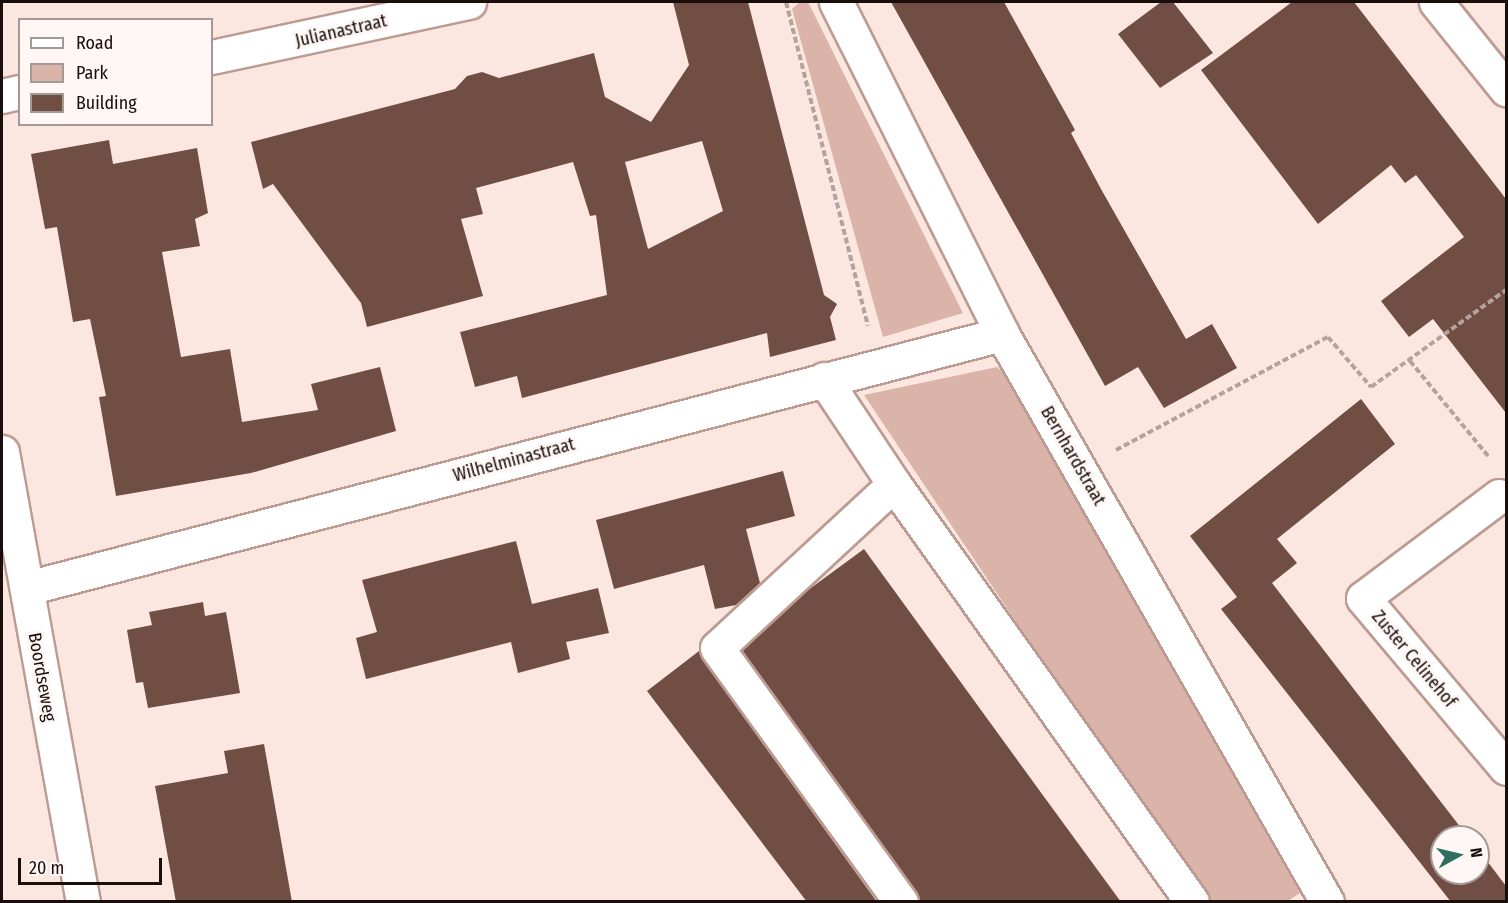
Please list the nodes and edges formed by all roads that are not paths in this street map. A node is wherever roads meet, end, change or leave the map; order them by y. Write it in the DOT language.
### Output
graph roads {
  1 [pos="469,2"];
  2 [pos="836,2"];
  3 [pos="1436,2"];
  4 [pos="213,57"];
  5 [pos="1506,89"];
  6 [pos="18,92"];
  7 [pos="2,96"];
  8 [pos="1002,334"];
  9 [pos="824,379"];
  10 [pos="2,452"];
  11 [pos="894,484"];
  12 [pos="1499,496"];
  13 [pos="6,508"];
  14 [pos="27,588"];
  15 [pos="1506,768"];
  16 [pos="83,902"];
  17 [pos="901,902"];
  18 [pos="1192,902"];
  19 [pos="1327,902"];
  1 -- 4 [label="street, Julianastraat"];
  2 -- 8 [label="street, Bernhardstraat"];
  3 -- 5 [label="street"];
  6 -- 7 [label="street"];
  8 -- 9 [label="street, Wilhelminastraat"];
  8 -- 19 [label="street, Bernhardstraat"];
  9 -- 11 [label="street"];
  9 -- 14 [label="street, Wilhelminastraat"];
  10 -- 13 [label="street, Boordseweg"];
  11 -- 17 [label="street"];
  11 -- 18 [label="street"];
  12 -- 15 [label="street, Zuster Celinehof"];
  13 -- 14 [label="street, Boordseweg"];
  14 -- 16 [label="street, Boordseweg"];
}
